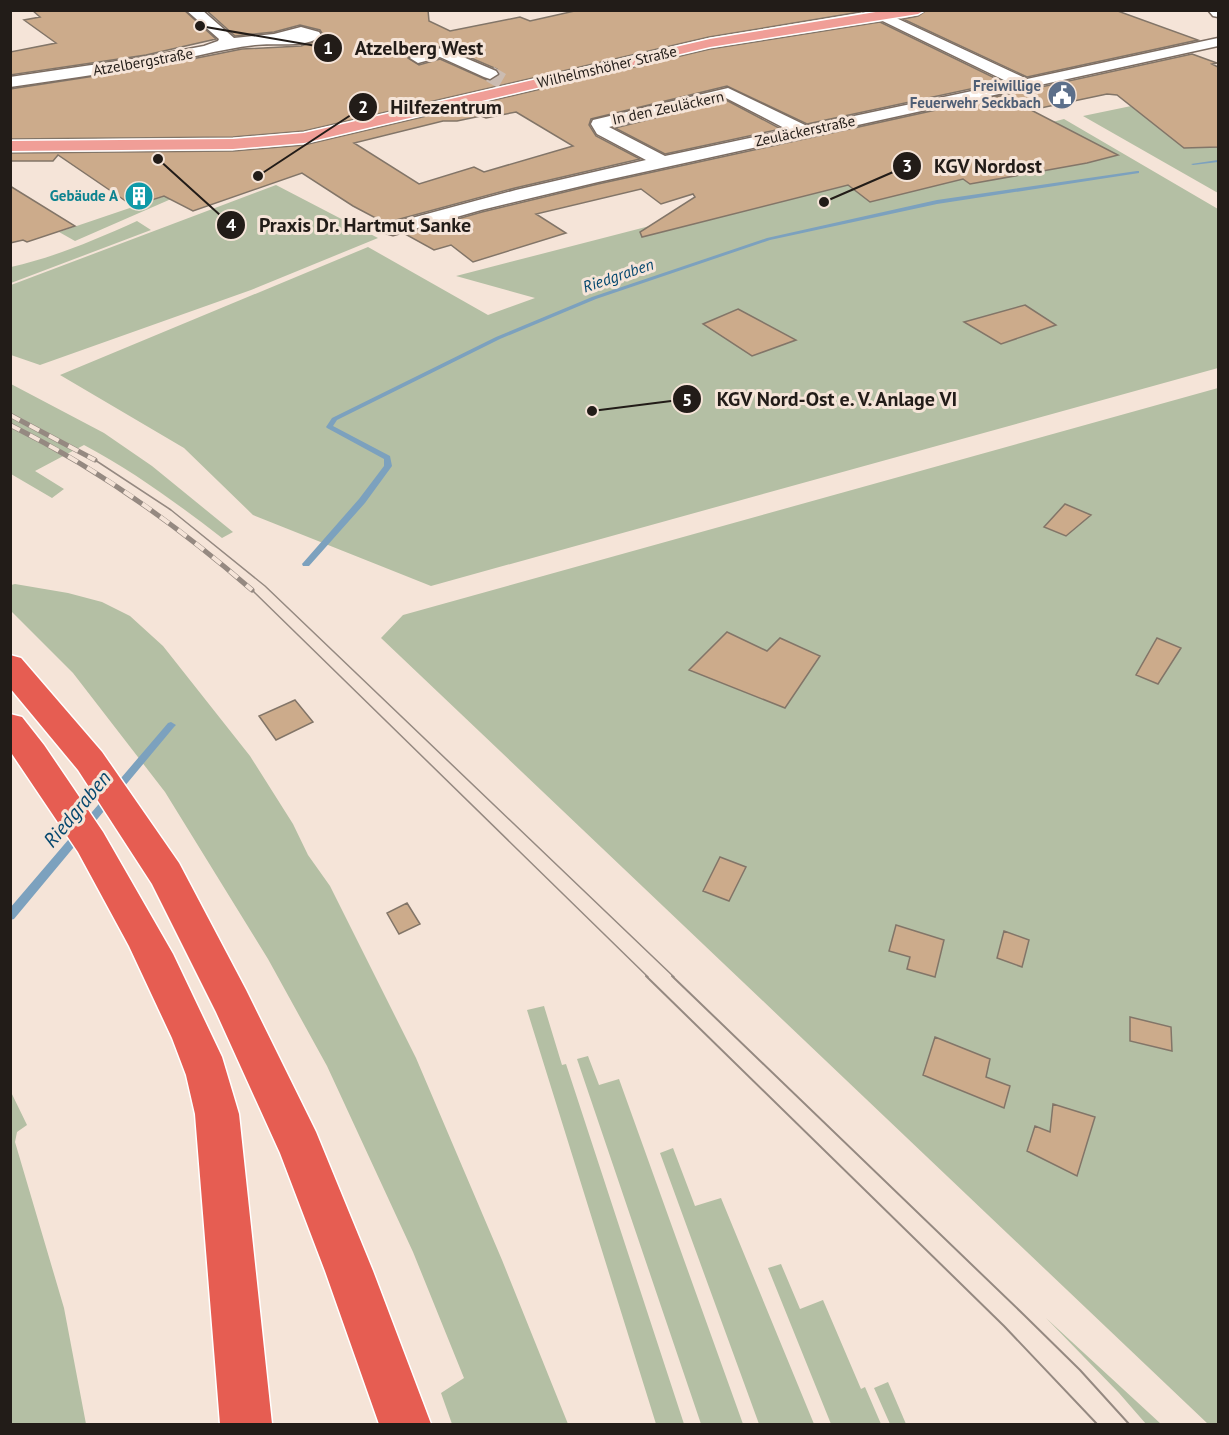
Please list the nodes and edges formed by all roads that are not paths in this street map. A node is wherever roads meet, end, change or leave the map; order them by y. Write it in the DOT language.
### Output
graph roads {
  1 [pos="193,10"];
  2 [pos="918,10"];
  3 [pos="1215,10"];
  4 [pos="872,13"];
  5 [pos="1218,13"];
  6 [pos="308,28"];
  7 [pos="1218,42"];
  8 [pos="224,44"];
  9 [pos="418,58"];
  10 [pos="503,81"];
  11 [pos="10,82"];
  12 [pos="1027,85"];
  13 [pos="804,131"];
  14 [pos="10,146"];
  15 [pos="663,162"];
  16 [pos="393,229"];
  17 [pos="10,666"];
  18 [pos="10,726"];
  19 [pos="246,1425"];
  20 [pos="405,1425"];
  1 -- 8 [label="street"];
  2 -- 4 [label="main road, Wilhelmshöher Straße"];
  3 -- 5 [label="street"];
  4 -- 10 [label="main road, Wilhelmshöher Straße"];
  4 -- 12 [label="street"];
  6 -- 8 [label="street, Atzelbergstraße"];
  7 -- 12 [label="street, Zeuläckerstraße"];
  8 -- 11 [label="street, Atzelbergstraße"];
  9 -- 10 [label="street"];
  10 -- 14 [label="main road, Wilhelmshöher Straße"];
  12 -- 13 [label="street, Zeuläckerstraße"];
  13 -- 15 [label="street, Zeuläckerstraße"];
  13 -- 15 [label="street, In den Zeuläckern"];
  15 -- 16 [label="street, Zeuläckerstraße"];
  17 -- 20 [label="highway"];
  18 -- 19 [label="highway"];
}
